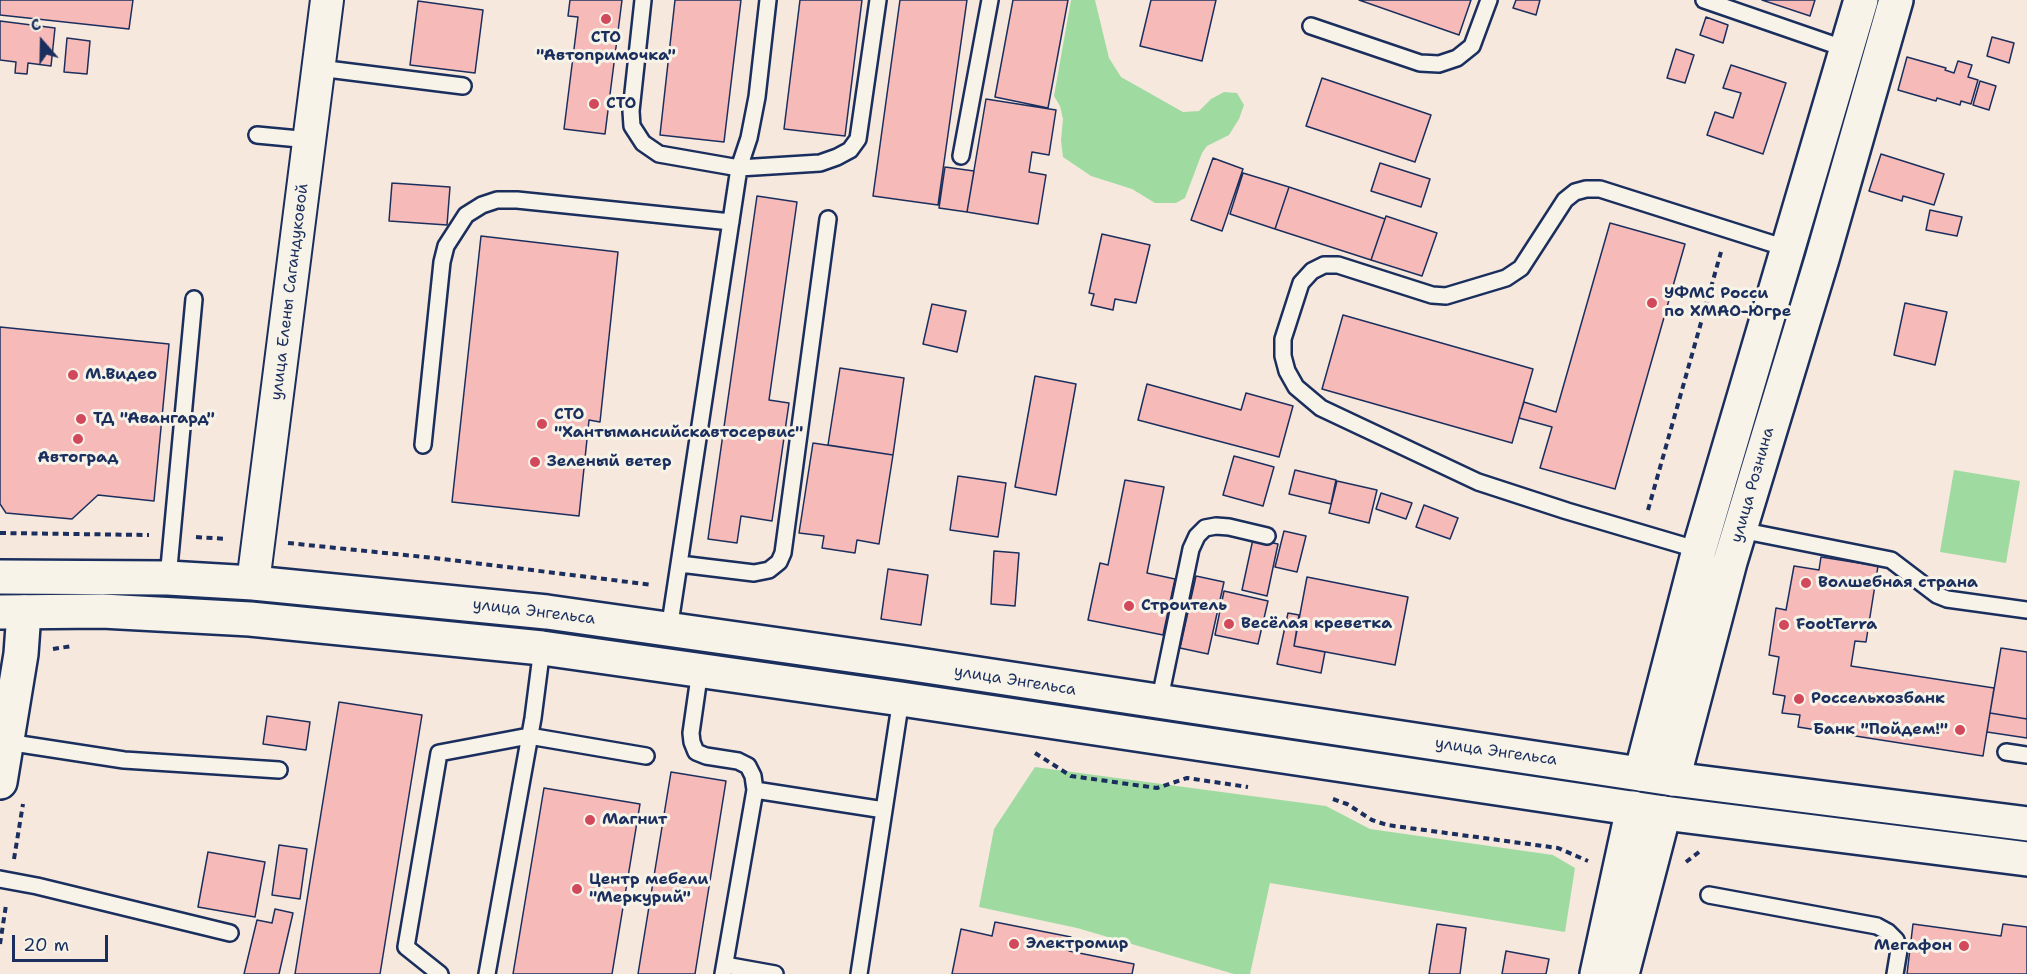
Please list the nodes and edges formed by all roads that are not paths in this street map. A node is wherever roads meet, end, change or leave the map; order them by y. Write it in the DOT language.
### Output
graph roads {
  1 [pos="327,0"];
  2 [pos="643,0"];
  3 [pos="768,0"];
  4 [pos="878,0"];
  5 [pos="990,0"];
  6 [pos="1489,0"];
  7 [pos="1704,0"];
  8 [pos="1861,0"];
  9 [pos="1896,0"];
  10 [pos="1311,26"];
  11 [pos="1846,50"];
  12 [pos="319,68"];
  13 [pos="463,86"];
  14 [pos="257,135"];
  15 [pos="310,140"];
  16 [pos="962,156"];
  17 [pos="739,168"];
  18 [pos="828,219"];
  19 [pos="731,222"];
  20 [pos="1789,249"];
  21 [pos="1822,259"];
  22 [pos="194,299"];
  23 [pos="423,445"];
  24 [pos="1740,530"];
  25 [pos="1267,536"];
  26 [pos="1699,550"];
  27 [pos="680,564"];
  28 [pos="12,577"];
  29 [pos="168,578"];
  30 [pos="253,584"];
  31 [pos="2027,610"];
  32 [pos="12,612"];
  33 [pos="547,612"];
  34 [pos="165,613"];
  35 [pos="250,619"];
  36 [pos="669,630"];
  37 [pos="542,648"];
  38 [pos="700,670"];
  39 [pos="901,699"];
  40 [pos="1159,703"];
  41 [pos="529,736"];
  42 [pos="7,742"];
  43 [pos="2006,752"];
  44 [pos="2027,755"];
  45 [pos="646,756"];
  46 [pos="279,770"];
  47 [pos="1641,774"];
  48 [pos="1673,779"];
  49 [pos="0,782"];
  50 [pos="755,790"];
  51 [pos="884,810"];
  52 [pos="1648,810"];
  53 [pos="2027,824"];
  54 [pos="2027,859"];
  55 [pos="0,879"];
  56 [pos="1709,895"];
  57 [pos="230,933"];
  58 [pos="724,970"];
  59 [pos="440,974"];
  60 [pos="487,974"];
  61 [pos="775,974"];
  62 [pos="860,974"];
  63 [pos="1597,974"];
  64 [pos="1622,974"];
  65 [pos="1895,974"];
  1 -- 12 [label="street, улица Елены Сагандуковой"];
  2 -- 17 [label="lane"];
  3 -- 17 [label="lane"];
  4 -- 17 [label="lane"];
  5 -- 16 [label="lane"];
  6 -- 10 [label="lane"];
  7 -- 11 [label="lane"];
  8 -- 11 [label="main road, улица Рознина"];
  9 -- 21 [label="main road, улица Рознина"];
  11 -- 20 [label="main road, улица Рознина"];
  12 -- 13 [label="lane"];
  12 -- 15 [label="street, улица Елены Сагандуковой"];
  14 -- 15 [label="lane"];
  15 -- 30 [label="street, улица Елены Сагандуковой"];
  17 -- 19 [label="lane"];
  18 -- 27 [label="lane"];
  19 -- 23 [label="lane"];
  19 -- 27 [label="lane"];
  20 -- 21 [label="main road"];
  20 -- 26 [label="main road, улица Рознина"];
  20 -- 26 [label="lane"];
  21 -- 24 [label="main road, улица Рознина"];
  22 -- 29 [label="lane"];
  24 -- 31 [label="lane"];
  24 -- 48 [label="main road, улица Рознина"];
  25 -- 40 [label="lane"];
  26 -- 47 [label="main road, улица Рознина"];
  27 -- 36 [label="lane"];
  28 -- 29 [label="main road, улица Энгельса"];
  28 -- 32 [label="main road"];
  29 -- 30 [label="main road, улица Энгельса"];
  29 -- 34 [label="main road"];
  30 -- 33 [label="main road, улица Энгельса"];
  30 -- 35 [label="main road"];
  32 -- 34 [label="main road"];
  32 -- 42 [label="main road"];
  33 -- 36 [label="main road, улица Энгельса"];
  33 -- 37 [label="main road"];
  34 -- 35 [label="main road"];
  35 -- 37 [label="main road"];
  36 -- 40 [label="main road, улица Энгельса"];
  37 -- 38 [label="main road"];
  37 -- 41 [label="lane"];
  38 -- 39 [label="main road"];
  38 -- 50 [label="lane"];
  39 -- 51 [label="lane"];
  39 -- 52 [label="main road"];
  40 -- 47 [label="main road, улица Энгельса"];
  41 -- 45 [label="lane"];
  41 -- 59 [label="lane"];
  41 -- 60 [label="lane"];
  42 -- 46 [label="lane"];
  42 -- 49 [label="main road"];
  43 -- 44 [label="lane"];
  47 -- 48 [label="main road, улица Энгельса"];
  47 -- 52 [label="main road, улица Рознина"];
  48 -- 52 [label="main road, улица Рознина"];
  48 -- 53 [label="main road, улица Энгельса"];
  50 -- 51 [label="lane"];
  50 -- 58 [label="lane"];
  51 -- 62 [label="lane"];
  52 -- 54 [label="main road"];
  52 -- 63 [label="main road, улица Рознина"];
  52 -- 64 [label="main road, улица Рознина"];
  55 -- 57 [label="lane"];
  56 -- 65 [label="lane"];
  58 -- 61 [label="lane"];
}
